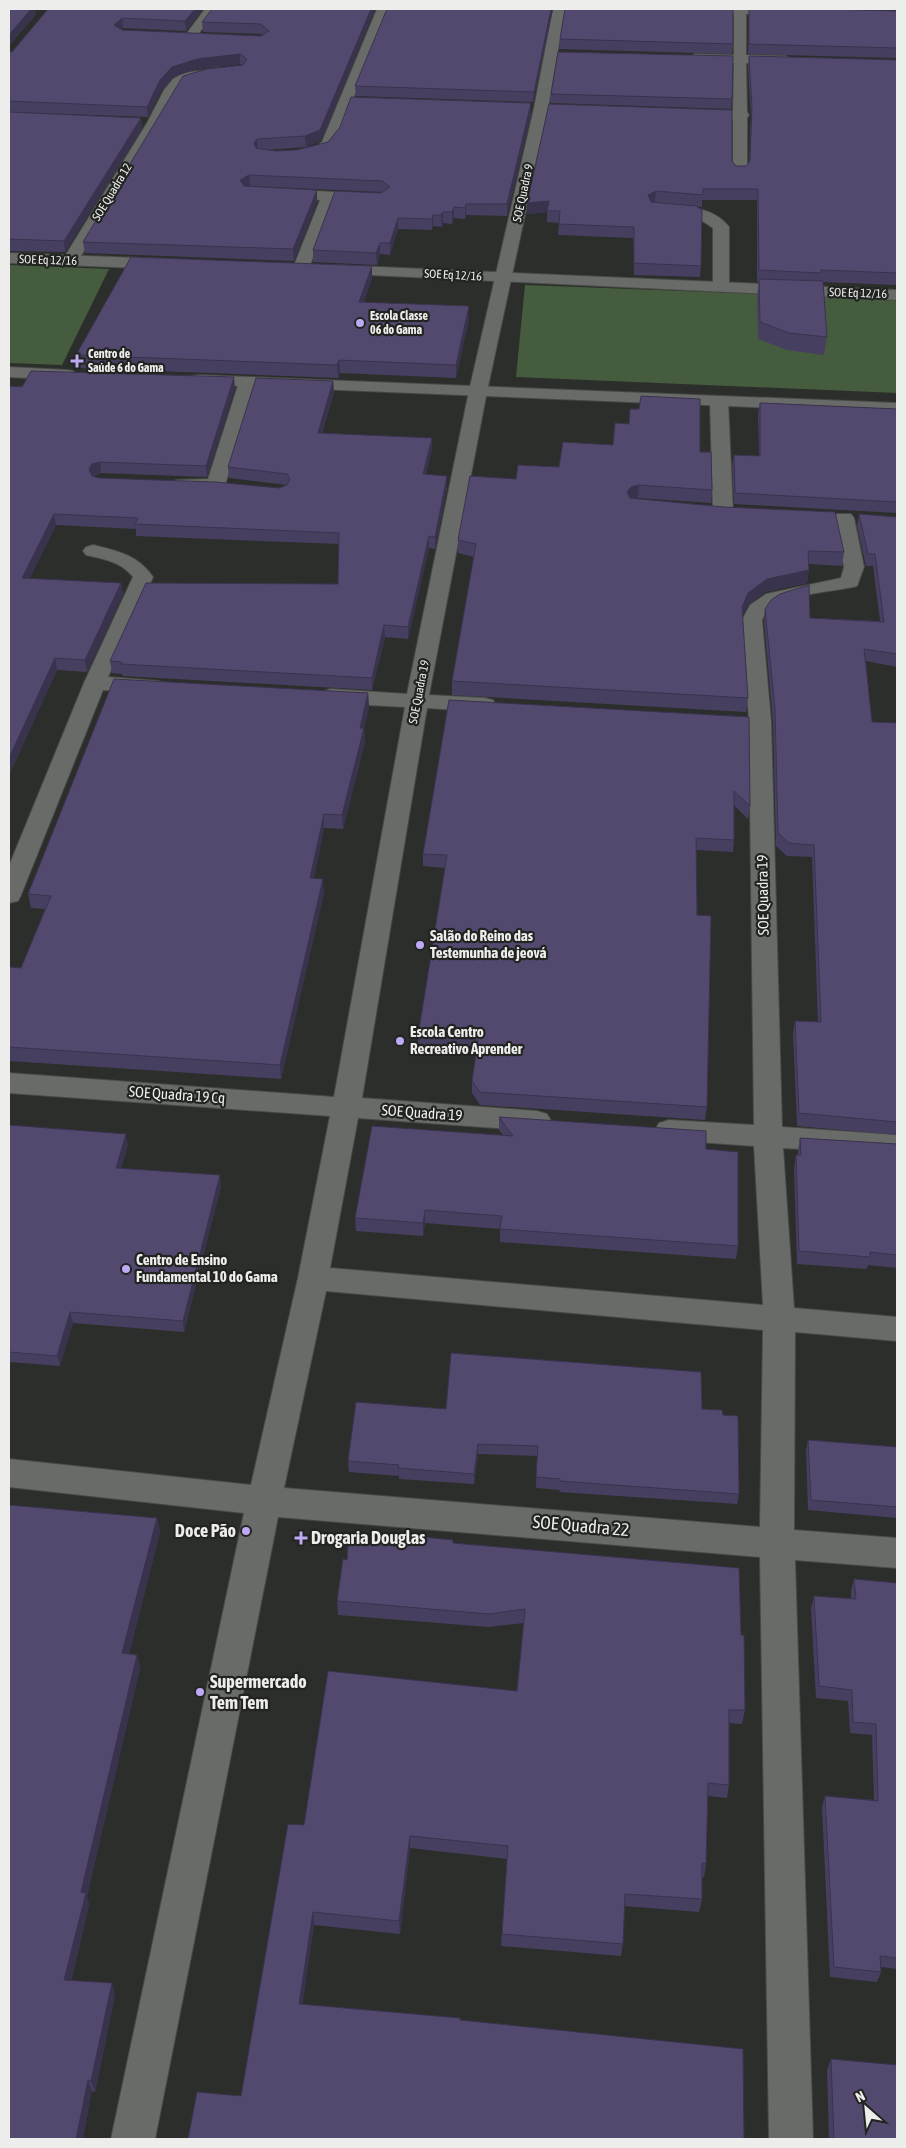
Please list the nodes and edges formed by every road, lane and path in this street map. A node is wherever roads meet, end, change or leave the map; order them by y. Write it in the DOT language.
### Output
graph roads {
  1 [pos="210,9"];
  2 [pos="383,9"];
  3 [pos="560,9"];
  4 [pos="678,9"];
  5 [pos="782,10"];
  6 [pos="740,11"];
  7 [pos="802,13"];
  8 [pos="208,38"];
  9 [pos="684,58"];
  10 [pos="741,59"];
  11 [pos="800,61"];
  12 [pos="232,70"];
  13 [pos="684,113"];
  14 [pos="742,115"];
  15 [pos="134,122"];
  16 [pos="154,123"];
  17 [pos="288,154"];
  18 [pos="740,172"];
  19 [pos="270,193"];
  20 [pos="329,195"];
  21 [pos="381,198"];
  22 [pos="654,208"];
  23 [pos="9,258"];
  24 [pos="70,261"];
  25 [pos="185,264"];
  26 [pos="282,267"];
  27 [pos="301,268"];
  28 [pos="504,278"];
  29 [pos="721,288"];
  30 [pos="897,295"];
  31 [pos="9,372"];
  32 [pos="88,376"];
  33 [pos="178,380"];
  34 [pos="248,382"];
  35 [pos="478,391"];
  36 [pos="719,400"];
  37 [pos="897,408"];
  38 [pos="168,483"];
  39 [pos="723,512"];
  40 [pos="843,518"];
  41 [pos="93,551"];
  42 [pos="95,683"];
  43 [pos="173,687"];
  44 [pos="309,695"];
  45 [pos="417,701"];
  46 [pos="505,706"];
  47 [pos="9,895"];
  48 [pos="9,1083"];
  49 [pos="346,1108"];
  50 [pos="562,1123"];
  51 [pos="640,1128"];
  52 [pos="768,1137"];
  53 [pos="897,1145"];
  54 [pos="313,1278"];
  55 [pos="779,1318"];
  56 [pos="897,1330"];
  57 [pos="9,1473"];
  58 [pos="264,1501"];
  59 [pos="777,1542"];
  60 [pos="897,1553"];
  61 [pos="133,2139"];
  62 [pos="791,2139"];
  1 -- 8 [label="street"];
  2 -- 17 [label="street"];
  3 -- 28 [label="street, SOE Quadra 9"];
  4 -- 6 [label="street"];
  5 -- 6 [label="street"];
  5 -- 7 [label="street"];
  6 -- 10 [label="street"];
  9 -- 10 [label="street"];
  10 -- 11 [label="street"];
  10 -- 14 [label="street"];
  12 -- 16 [label="street, SOE Quadra 12"];
  13 -- 14 [label="street"];
  14 -- 18 [label="street"];
  15 -- 16 [label="street"];
  16 -- 24 [label="street, SOE Quadra 12"];
  19 -- 20 [label="street"];
  20 -- 21 [label="street"];
  20 -- 27 [label="street"];
  22 -- 29 [label="street"];
  23 -- 24 [label="street, SOE Eq 12/16"];
  24 -- 25 [label="street, SOE Eq 12/16"];
  26 -- 27 [label="street, SOE Eq 12/16"];
  27 -- 28 [label="street, SOE Eq 12/16"];
  28 -- 29 [label="street, SOE Eq 12/16"];
  28 -- 35 [label="street, SOE Quadra 19"];
  29 -- 30 [label="street, SOE Eq 12/16"];
  31 -- 32 [label="street"];
  33 -- 34 [label="street"];
  34 -- 35 [label="street"];
  34 -- 38 [label="street"];
  35 -- 36 [label="street"];
  35 -- 45 [label="street, SOE Quadra 19"];
  36 -- 37 [label="street"];
  36 -- 39 [label="street"];
  40 -- 52 [label="street, SOE Quadra 19"];
  41 -- 42 [label="street"];
  42 -- 43 [label="street"];
  42 -- 47 [label="street"];
  44 -- 45 [label="street"];
  45 -- 46 [label="street"];
  45 -- 49 [label="street, SOE Quadra 19"];
  48 -- 49 [label="street, SOE Quadra 19 Cq"];
  49 -- 50 [label="street, SOE Quadra 19"];
  49 -- 54 [label="street, SOE Quadra 19"];
  51 -- 52 [label="street"];
  52 -- 53 [label="street"];
  52 -- 55 [label="street, SOE Quadra 19"];
  54 -- 55 [label="street"];
  54 -- 58 [label="street, SOE Quadra 19"];
  55 -- 56 [label="street"];
  55 -- 59 [label="street, SOE Quadra 19"];
  57 -- 58 [label="street, SOE Quadra 22"];
  58 -- 59 [label="street, SOE Quadra 22"];
  58 -- 61 [label="street, SOE Quadra 19"];
  59 -- 60 [label="street, SOE Quadra 22"];
  59 -- 62 [label="street, SOE Quadra 19"];
}
